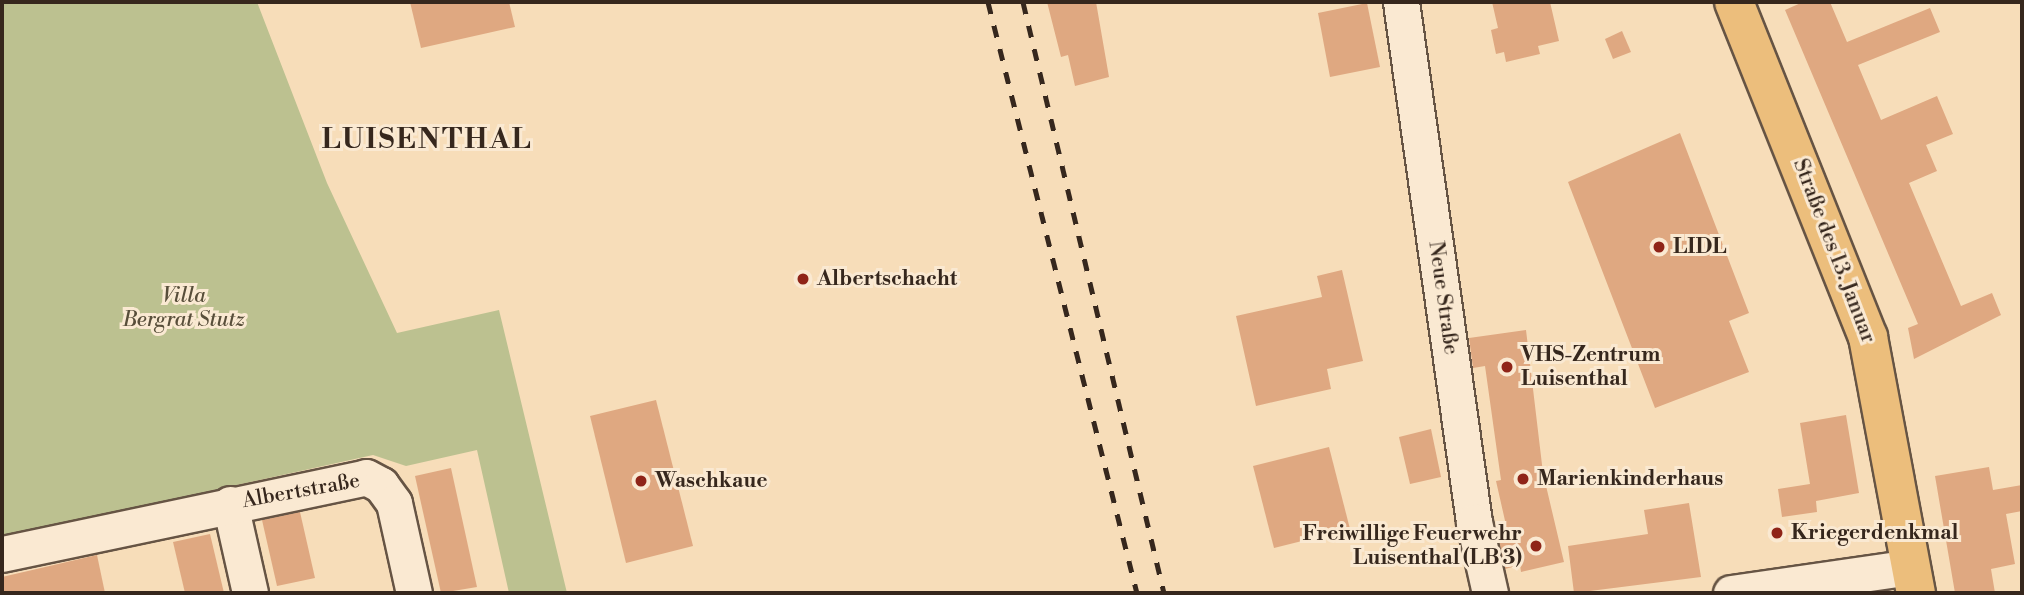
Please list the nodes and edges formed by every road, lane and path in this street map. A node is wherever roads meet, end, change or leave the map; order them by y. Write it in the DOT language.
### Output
graph roads {
  1 [pos="1401,2"];
  2 [pos="1734,2"];
  3 [pos="230,504"];
  4 [pos="2,554"];
  5 [pos="1913,580"];
  6 [pos="250,593"];
  7 [pos="414,593"];
  8 [pos="1490,593"];
  9 [pos="1731,593"];
  1 -- 8 [label="street, Neue Straße"];
  2 -- 5 [label="main road, Straße des 13. Januar"];
  3 -- 4 [label="street, Albertstraße"];
  3 -- 6 [label="street, Albertstraße"];
  3 -- 7 [label="street, Albertstraße"];
  5 -- 9 [label="street"];
}
